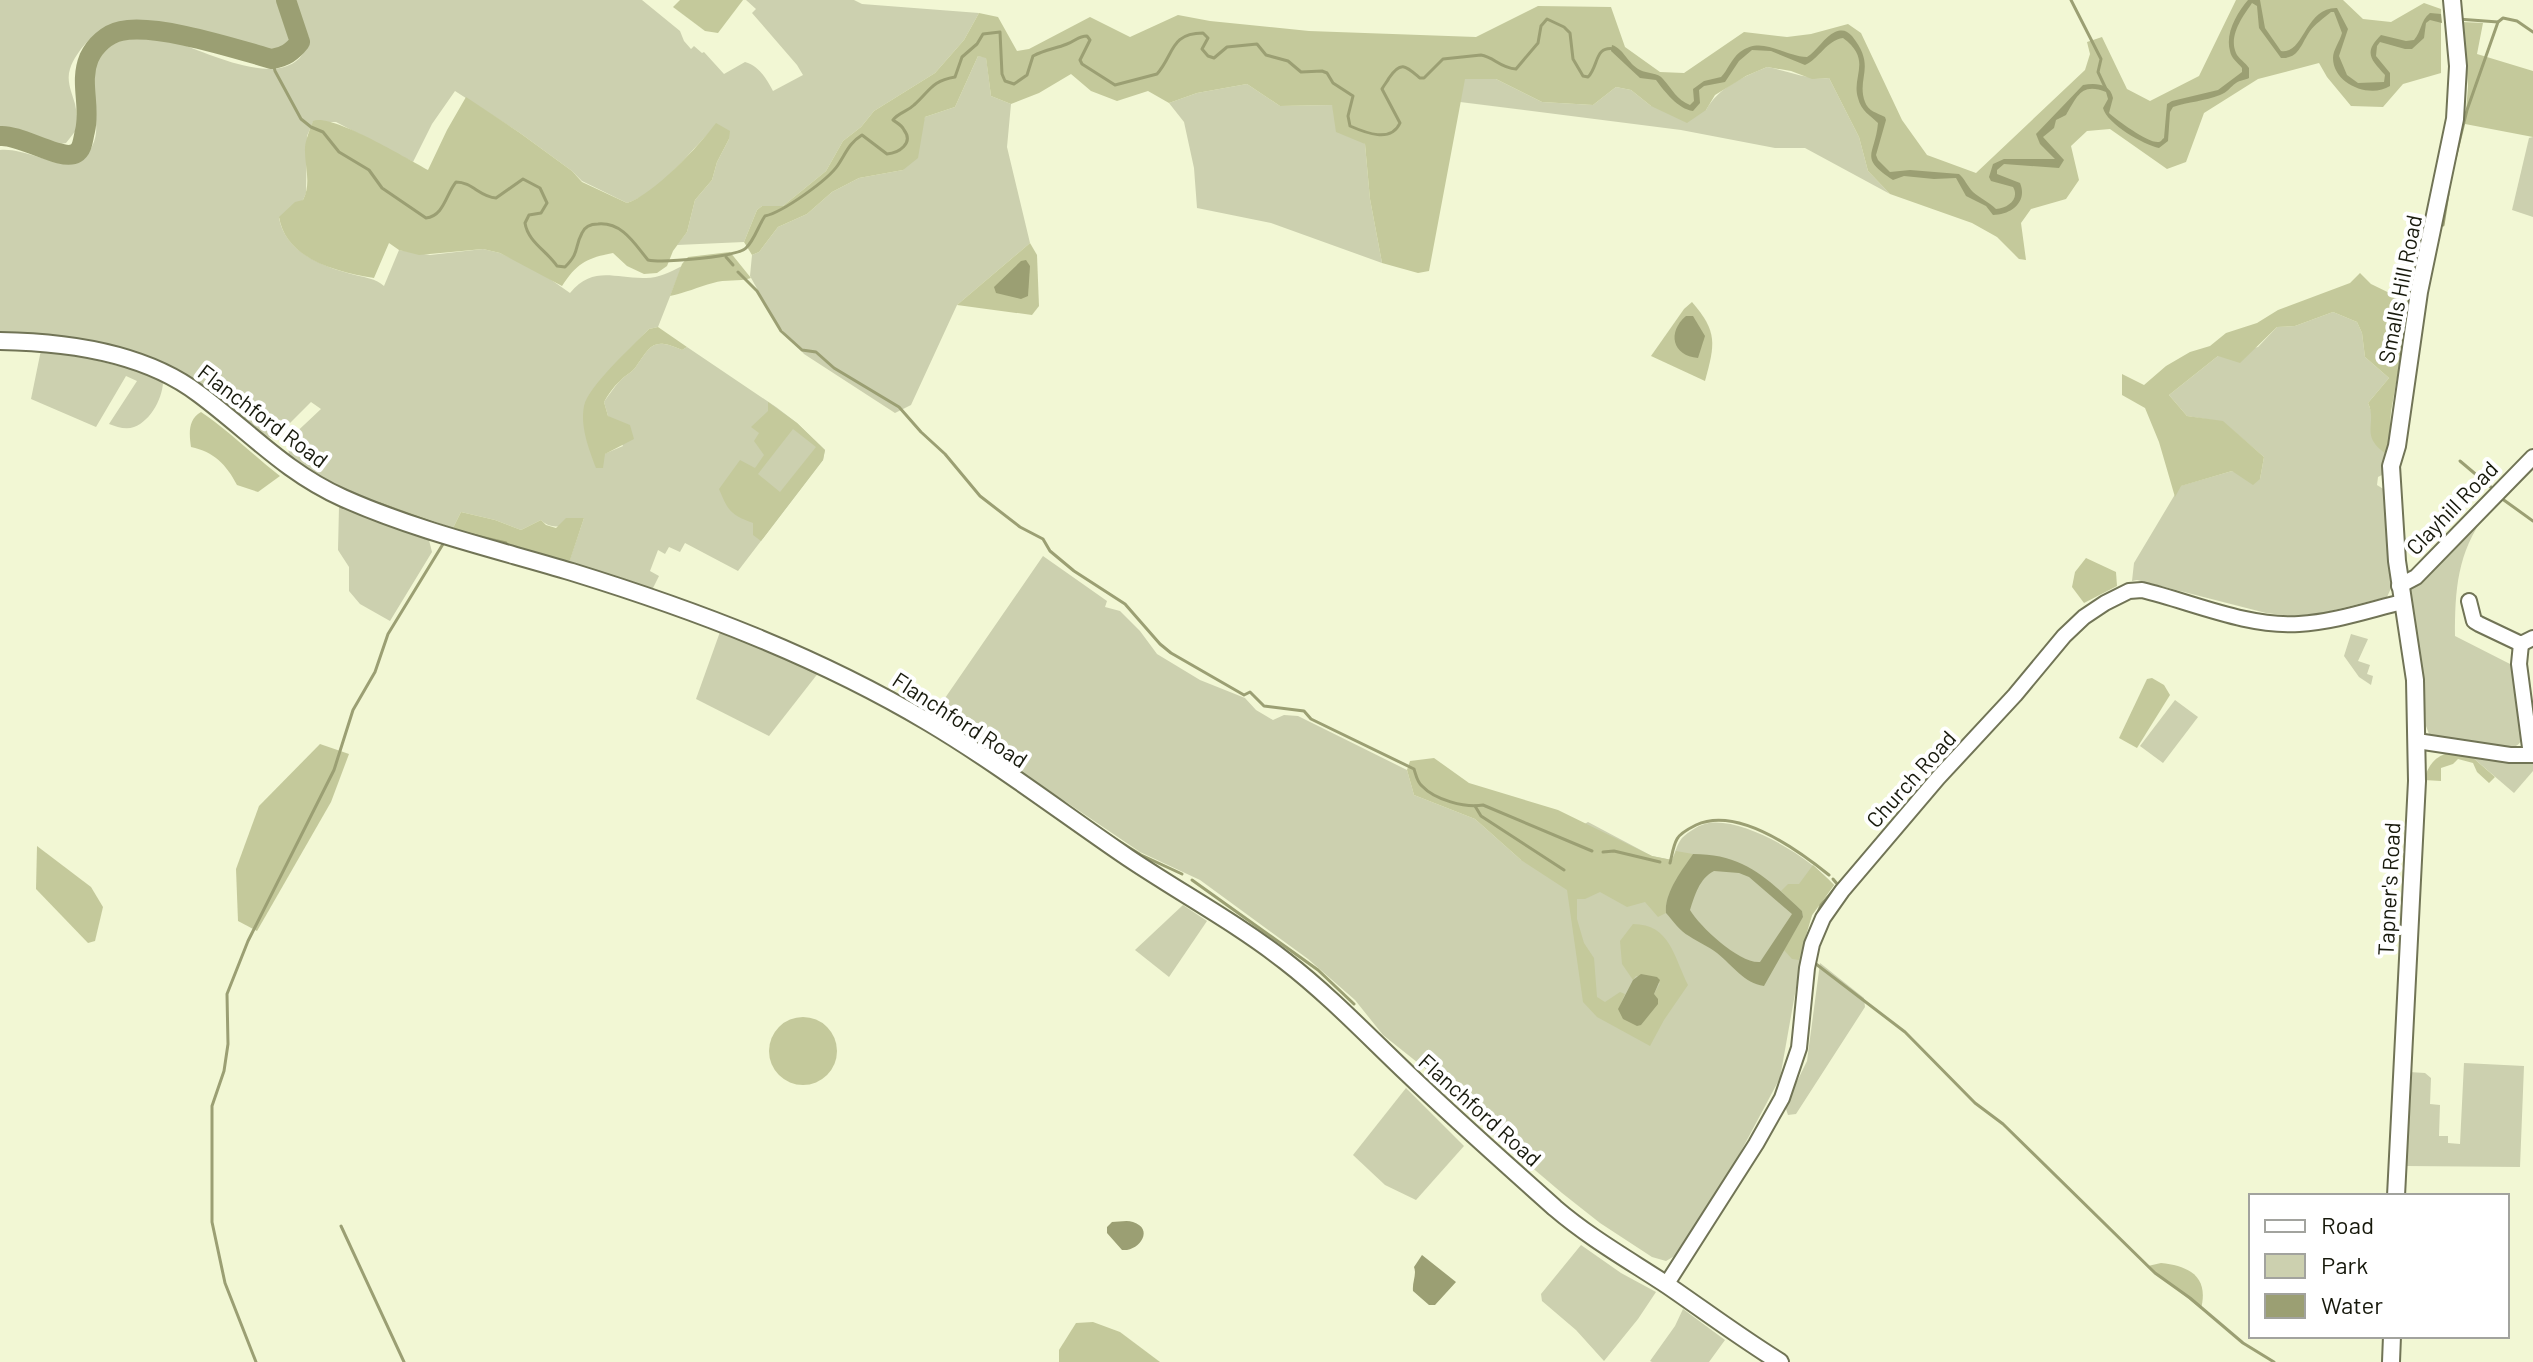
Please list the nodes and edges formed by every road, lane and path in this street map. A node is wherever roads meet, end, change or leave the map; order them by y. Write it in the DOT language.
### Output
graph roads {
  1 [pos="2453,6"];
  2 [pos="0,341"];
  3 [pos="2533,457"];
  4 [pos="2401,594"];
  5 [pos="2469,601"];
  6 [pos="2527,641"];
  7 [pos="2417,741"];
  8 [pos="2532,755"];
  9 [pos="2396,1194"];
  10 [pos="1666,1285"];
  11 [pos="2392,1338"];
  12 [pos="1780,1362"];
  13 [pos="2391,1362"];
  1 -- 4 [label="street, Smalls Hill Road"];
  2 -- 10 [label="street, Flanchford Road"];
  3 -- 4 [label="street, Clayhill Road"];
  4 -- 7 [label="street, Tapner's Road"];
  4 -- 10 [label="street, Church Road"];
  5 -- 6 [label="street"];
  6 -- 8 [label="street"];
  7 -- 8 [label="street"];
  7 -- 9 [label="street, Tapner's Road"];
  10 -- 12 [label="street, Flanchford Road"];
  11 -- 13 [label="street"];
}
